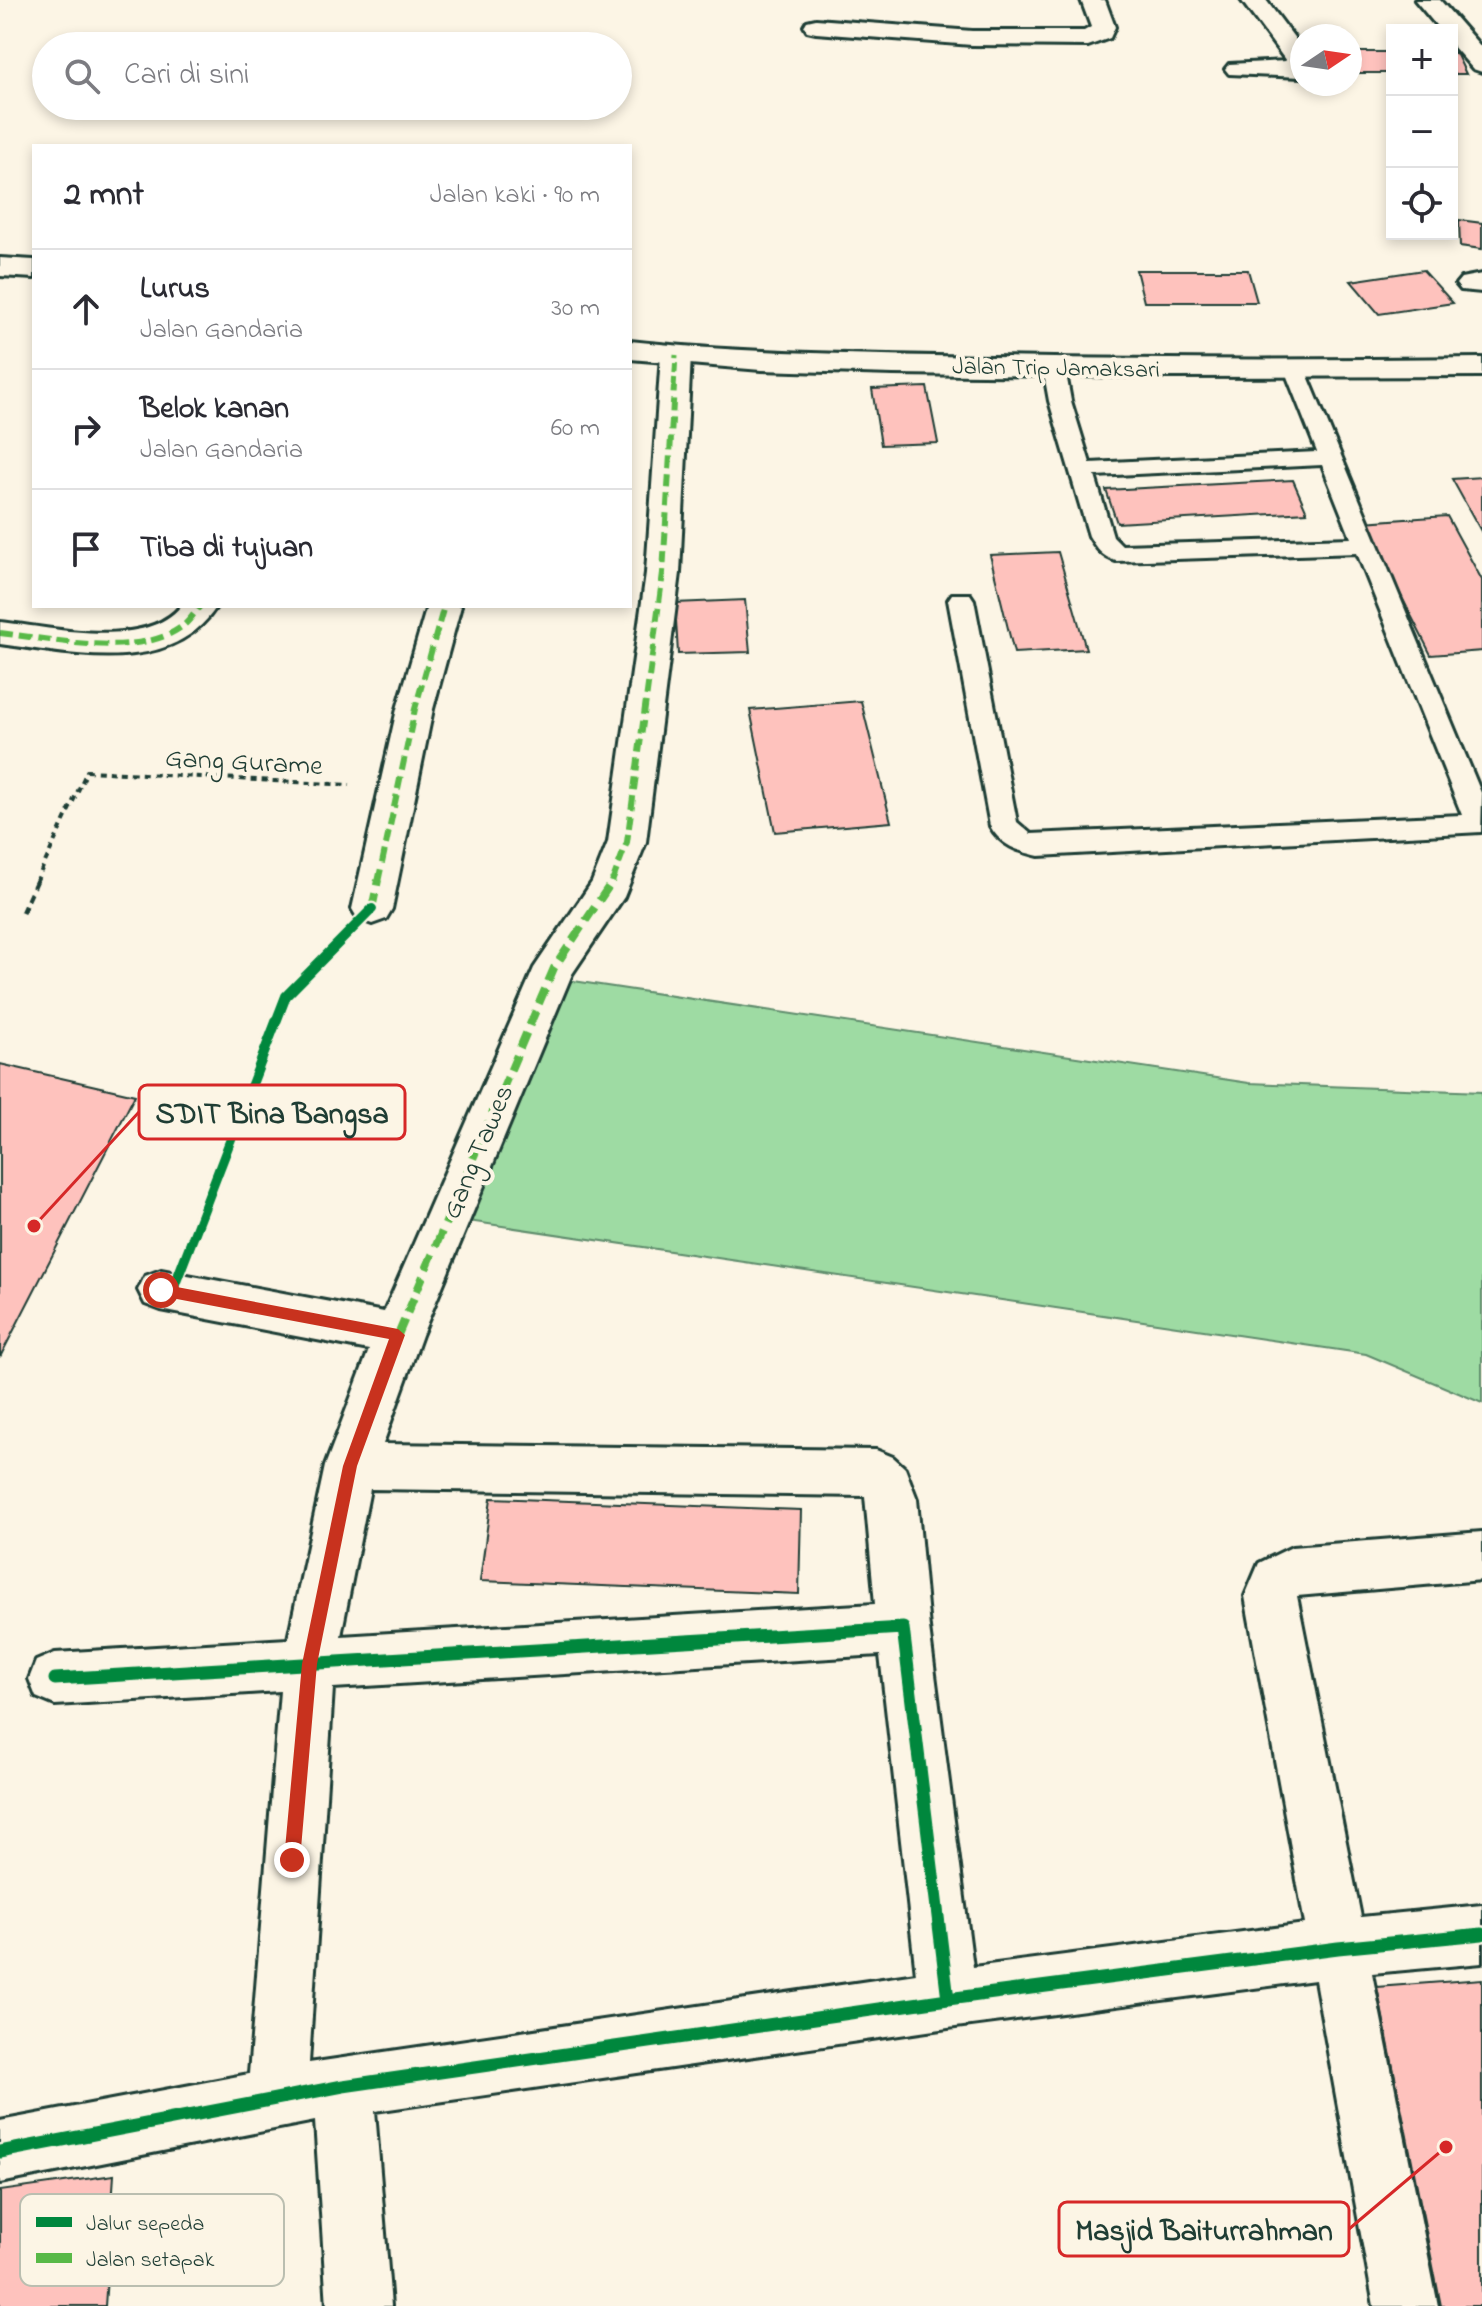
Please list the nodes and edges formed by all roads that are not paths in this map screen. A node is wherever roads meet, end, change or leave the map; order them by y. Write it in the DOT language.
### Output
graph roads {
  1 [pos="1093,0"];
  2 [pos="1253,0"];
  3 [pos="1427,0"];
  4 [pos="816,26"];
  5 [pos="1290,51"];
  6 [pos="1479,56"];
  7 [pos="1290,67"];
  8 [pos="1238,69"];
  9 [pos="0,267"];
  10 [pos="32,269"];
  11 [pos="632,350"];
  12 [pos="676,355"];
  13 [pos="1482,367"];
  14 [pos="1054,368"];
  15 [pos="1295,369"];
  16 [pos="1331,458"];
  17 [pos="1082,470"];
  18 [pos="1366,545"];
  19 [pos="961,600"];
  20 [pos="199,608"];
  21 [pos="443,608"];
  22 [pos="0,633"];
  23 [pos="372,909"];
  24 [pos="161,1290"];
  25 [pos="398,1335"];
  26 [pos="350,1466"];
  27 [pos="1482,1556"];
  28 [pos="903,1628"];
  29 [pos="309,1664"];
  30 [pos="55,1679"];
  31 [pos="1482,1934"];
  32 [pos="1338,1948"];
  33 [pos="948,1999"];
  34 [pos="343,2086"];
  35 [pos="277,2098"];
  36 [pos="0,2152"];
  37 [pos="359,2306"];
  38 [pos="1406,2306"];
  1 -- 4 [label="street"];
  2 -- 5 [label="street"];
  3 -- 6 [label="street"];
  7 -- 8 [label="street"];
  9 -- 10 [label="street"];
  11 -- 12 [label="street, Jalan Trip Jamaksari"];
  12 -- 14 [label="street, Jalan Trip Jamaksari"];
  12 -- 25 [label="street, Gang Tawes"];
  13 -- 15 [label="street, Jalan Trip Jamaksari"];
  14 -- 15 [label="street, Jalan Trip Jamaksari"];
  14 -- 17 [label="lane"];
  15 -- 16 [label="lane"];
  16 -- 17 [label="lane"];
  16 -- 18 [label="lane"];
  17 -- 18 [label="lane"];
  18 -- 19 [label="lane"];
  20 -- 22 [label="street"];
  21 -- 23 [label="street"];
  24 -- 25 [label="street"];
  25 -- 26 [label="street, Gang Tawes"];
  26 -- 28 [label="street"];
  26 -- 29 [label="street, Gang Tawes"];
  27 -- 32 [label="street"];
  28 -- 29 [label="street"];
  28 -- 33 [label="street"];
  29 -- 30 [label="street"];
  29 -- 35 [label="street, Gang Tawes"];
  31 -- 32 [label="street"];
  32 -- 33 [label="street"];
  32 -- 38 [label="street"];
  33 -- 34 [label="street"];
  34 -- 35 [label="street"];
  34 -- 37 [label="street"];
  35 -- 36 [label="street"];
}
